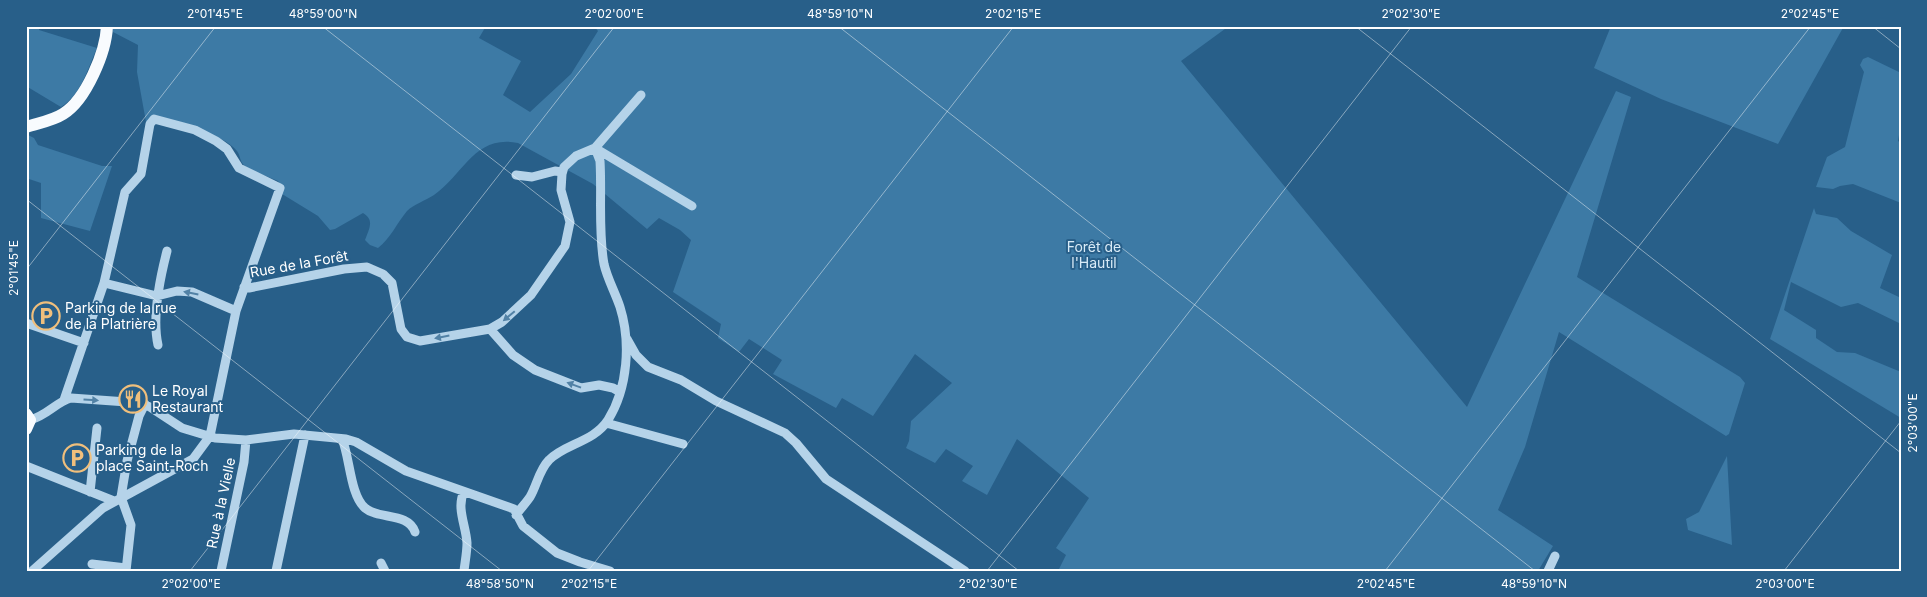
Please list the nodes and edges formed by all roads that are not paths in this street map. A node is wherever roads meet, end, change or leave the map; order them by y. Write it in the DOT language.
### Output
graph roads {
  1 [pos="107,26"];
  2 [pos="640,95"];
  3 [pos="26,127"];
  4 [pos="595,148"];
  5 [pos="562,172"];
  6 [pos="516,175"];
  7 [pos="692,206"];
  8 [pos="167,251"];
  9 [pos="104,283"];
  10 [pos="244,287"];
  11 [pos="159,296"];
  12 [pos="236,311"];
  13 [pos="26,323"];
  14 [pos="490,329"];
  15 [pos="627,339"];
  16 [pos="84,343"];
  17 [pos="158,344"];
  18 [pos="620,392"];
  19 [pos="64,400"];
  20 [pos="145,404"];
  21 [pos="28,421"];
  22 [pos="606,422"];
  23 [pos="97,428"];
  24 [pos="305,435"];
  25 [pos="210,436"];
  26 [pos="342,439"];
  27 [pos="246,440"];
  28 [pos="683,444"];
  29 [pos="26,466"];
  30 [pos="90,492"];
  31 [pos="464,492"];
  32 [pos="117,499"];
  33 [pos="516,515"];
  34 [pos="416,532"];
  35 [pos="1555,556"];
  36 [pos="92,564"];
  37 [pos="126,569"];
  38 [pos="32,571"];
  39 [pos="222,571"];
  40 [pos="276,571"];
  41 [pos="464,571"];
  42 [pos="610,571"];
  43 [pos="966,571"];
  44 [pos="1548,571"];
  1 -- 3 [label="main road"];
  2 -- 4 [label="street"];
  4 -- 5 [label="street"];
  4 -- 7 [label="street"];
  4 -- 15 [label="street"];
  5 -- 6 [label="street"];
  5 -- 14 [label="street, Rue de la Forêt, one-way"];
  8 -- 11 [label="street"];
  9 -- 10 [label="street"];
  9 -- 11 [label="street"];
  9 -- 16 [label="street"];
  10 -- 12 [label="street"];
  14 -- 10 [label="street, Rue de la Forêt, one-way"];
  12 -- 11 [label="street, one-way"];
  11 -- 17 [label="street"];
  12 -- 25 [label="street"];
  13 -- 16 [label="street"];
  18 -- 14 [label="street, one-way"];
  15 -- 18 [label="street"];
  15 -- 43 [label="street"];
  16 -- 19 [label="street"];
  18 -- 22 [label="street"];
  19 -- 20 [label="street, one-way"];
  19 -- 21 [label="street"];
  20 -- 25 [label="street"];
  20 -- 32 [label="street"];
  22 -- 28 [label="street"];
  22 -- 33 [label="street"];
  23 -- 30 [label="street"];
  24 -- 26 [label="street"];
  24 -- 27 [label="street"];
  24 -- 40 [label="street"];
  25 -- 27 [label="street"];
  25 -- 32 [label="street"];
  26 -- 31 [label="street"];
  26 -- 34 [label="street"];
  27 -- 39 [label="street, Rue à la Vielle"];
  29 -- 30 [label="street"];
  30 -- 32 [label="street"];
  31 -- 33 [label="street"];
  31 -- 41 [label="street"];
  32 -- 37 [label="street"];
  32 -- 38 [label="street"];
  33 -- 42 [label="street"];
  35 -- 44 [label="street"];
  36 -- 37 [label="street"];
}
